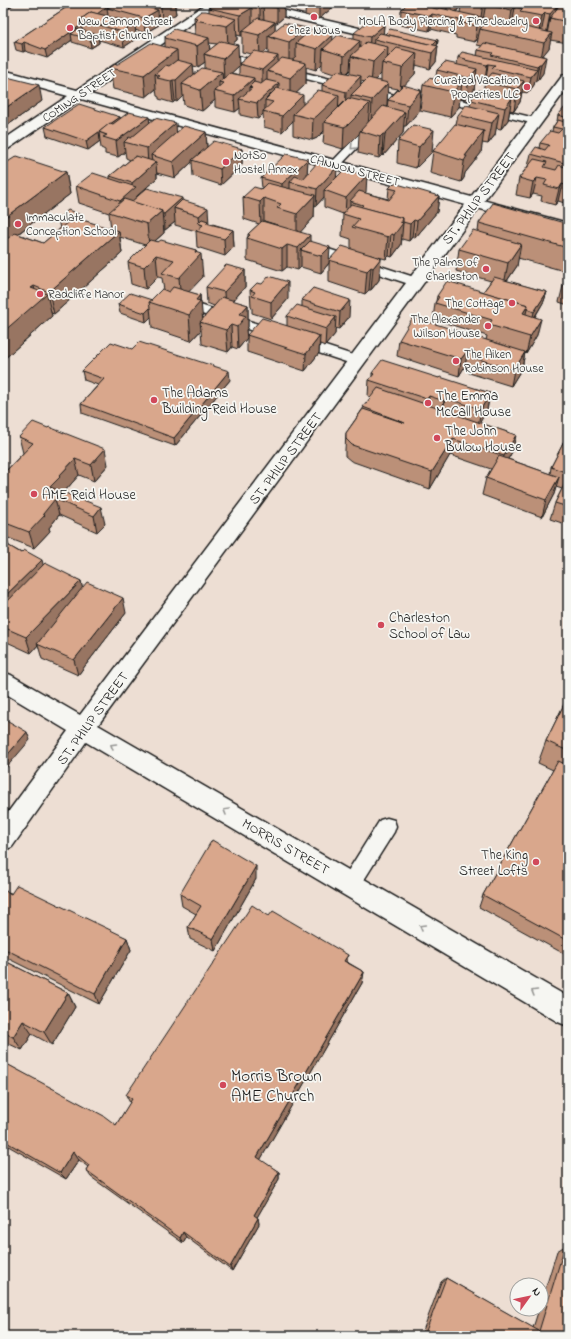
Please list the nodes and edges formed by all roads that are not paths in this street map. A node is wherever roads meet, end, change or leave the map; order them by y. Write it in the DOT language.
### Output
graph roads {
  1 [pos="215,3"];
  2 [pos="240,3"];
  3 [pos="376,35"];
  4 [pos="208,51"];
  5 [pos="3,74"];
  6 [pos="568,78"];
  7 [pos="79,95"];
  8 [pos="399,99"];
  9 [pos="390,108"];
  10 [pos="381,117"];
  11 [pos="535,121"];
  12 [pos="3,146"];
  13 [pos="335,165"];
  14 [pos="475,203"];
  15 [pos="568,228"];
  16 [pos="297,242"];
  17 [pos="416,282"];
  18 [pos="185,304"];
  19 [pos="357,361"];
  20 [pos="3,681"];
  21 [pos="84,728"];
  22 [pos="387,826"];
  23 [pos="3,839"];
  24 [pos="350,885"];
  25 [pos="568,1012"];
  1 -- 7 [label="street, COMING STREET"];
  2 -- 3 [label="lane"];
  4 -- 8 [label="lane"];
  5 -- 7 [label="street, CANNON STREET"];
  6 -- 11 [label="street, ST. PHILIP STREET"];
  7 -- 12 [label="street, COMING STREET"];
  7 -- 13 [label="street, CANNON STREET"];
  8 -- 9 [label="lane"];
  8 -- 11 [label="lane"];
  10 -- 13 [label="lane, one-way"];
  11 -- 14 [label="street, ST. PHILIP STREET"];
  13 -- 14 [label="street, CANNON STREET"];
  14 -- 15 [label="street, CANNON STREET"];
  14 -- 17 [label="street, ST. PHILIP STREET"];
  16 -- 17 [label="lane"];
  17 -- 19 [label="street, ST. PHILIP STREET"];
  18 -- 19 [label="lane"];
  19 -- 21 [label="street, ST. PHILIP STREET"];
  20 -- 21 [label="street, MORRIS STREET"];
  21 -- 23 [label="street, ST. PHILIP STREET"];
  24 -- 21 [label="street, MORRIS STREET, one-way"];
  22 -- 24 [label="lane"];
  25 -- 24 [label="street, MORRIS STREET, one-way"];
}
